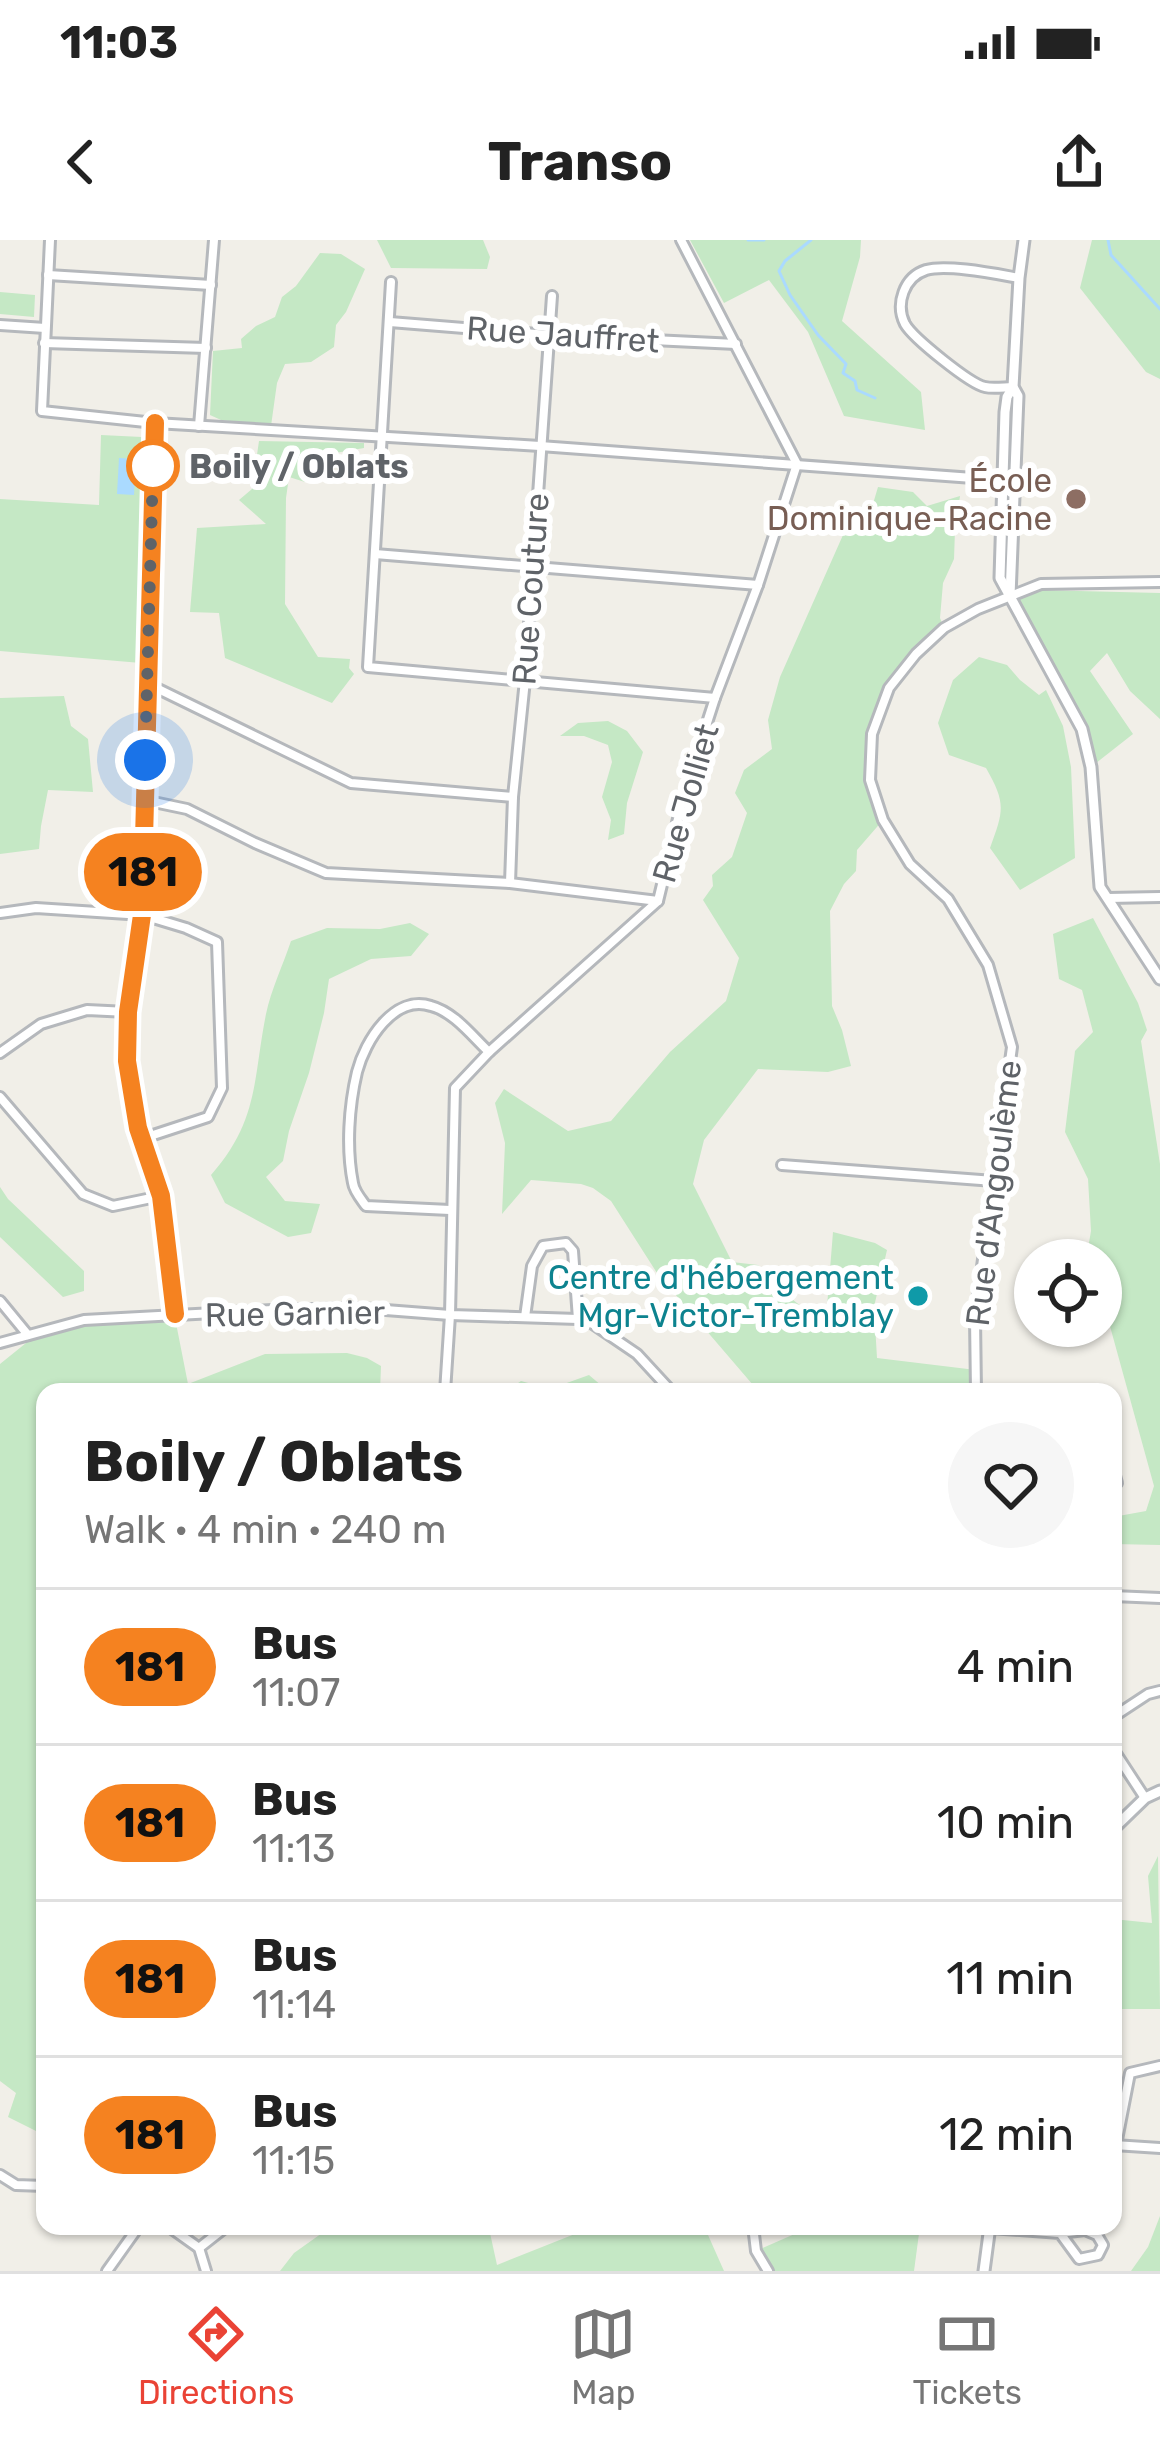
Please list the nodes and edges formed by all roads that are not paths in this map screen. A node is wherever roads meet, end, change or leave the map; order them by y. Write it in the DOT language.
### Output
graph roads {
  1 [pos="50,240"];
  2 [pos="214,240"];
  3 [pos="681,240"];
  4 [pos="1024,240"];
  5 [pos="48,274"];
  6 [pos="1019,278"];
  7 [pos="392,282"];
  8 [pos="212,285"];
  9 [pos="552,296"];
  10 [pos="390,322"];
  11 [pos="0,325"];
  12 [pos="44,328"];
  13 [pos="549,335"];
  14 [pos="44,343"];
  15 [pos="737,344"];
  16 [pos="206,347"];
  17 [pos="1013,387"];
  18 [pos="155,423"];
  19 [pos="199,426"];
  20 [pos="384,438"];
  21 [pos="540,446"];
  22 [pos="797,464"];
  23 [pos="1001,480"];
  24 [pos="1014,481"];
  25 [pos="375,554"];
  26 [pos="532,568"];
  27 [pos="1160,582"];
  28 [pos="758,585"];
  29 [pos="1010,596"];
  30 [pos="525,680"];
  31 [pos="146,683"];
  32 [pos="715,698"];
  33 [pos="513,797"];
  34 [pos="143,800"];
  35 [pos="510,883"];
  36 [pos="1160,897"];
  37 [pos="1106,898"];
  38 [pos="658,901"];
  39 [pos="0,914"];
  40 [pos="142,915"];
  41 [pos="1160,979"];
  42 [pos="128,1012"];
  43 [pos="489,1052"];
  44 [pos="0,1053"];
  45 [pos="0,1096"];
  46 [pos="141,1138"];
  47 [pos="782,1166"];
  48 [pos="994,1181"];
  49 [pos="161,1196"];
  50 [pos="450,1210"];
  51 [pos="0,1301"];
  52 [pos="175,1314"];
  53 [pos="450,1315"];
  54 [pos="525,1317"];
  55 [pos="578,1319"];
  56 [pos="28,1335"];
  57 [pos="0,1343"];
  58 [pos="446,1383"];
  59 [pos="664,1383"];
  60 [pos="976,1383"];
  61 [pos="1122,1596"];
  62 [pos="1160,1598"];
  63 [pos="1160,1691"];
  64 [pos="1122,1711"];
  65 [pos="1122,1763"];
  66 [pos="1160,1791"];
  67 [pos="1145,1798"];
  68 [pos="1122,1820"];
  69 [pos="1160,2066"];
  70 [pos="1122,2109"];
  71 [pos="1122,2146"];
  72 [pos="1160,2148"];
  73 [pos="0,2175"];
  74 [pos="36,2186"];
  75 [pos="133,2235"];
  76 [pos="181,2235"];
  77 [pos="216,2235"];
  78 [pos="754,2235"];
  79 [pos="989,2235"];
  80 [pos="1061,2235"];
  81 [pos="1097,2235"];
  82 [pos="200,2248"];
  83 [pos="107,2271"];
  84 [pos="206,2271"];
  85 [pos="768,2271"];
  86 [pos="985,2271"];
  1 -- 5 [label="street"];
  2 -- 8 [label="street"];
  3 -- 15 [label="street"];
  4 -- 6 [label="street"];
  5 -- 8 [label="street"];
  5 -- 12 [label="street"];
  6 -- 17 [label="street"];
  6 -- 17 [label="street"];
  7 -- 10 [label="street"];
  8 -- 16 [label="street"];
  9 -- 13 [label="street, Rue Couture"];
  10 -- 13 [label="street, Rue Jauffret"];
  10 -- 20 [label="street"];
  11 -- 12 [label="street"];
  12 -- 14 [label="street"];
  13 -- 15 [label="street, Rue Jauffret"];
  13 -- 21 [label="street, Rue Couture"];
  14 -- 16 [label="street"];
  14 -- 18 [label="street"];
  15 -- 22 [label="street"];
  16 -- 19 [label="street"];
  17 -- 23 [label="street"];
  17 -- 24 [label="street"];
  18 -- 19 [label="street"];
  18 -- 31 [label="street"];
  19 -- 20 [label="street"];
  20 -- 21 [label="street"];
  20 -- 25 [label="street"];
  21 -- 22 [label="street"];
  21 -- 26 [label="street, Rue Couture"];
  22 -- 23 [label="street"];
  22 -- 28 [label="street, Rue Jolliet"];
  23 -- 24 [label="street"];
  23 -- 29 [label="street"];
  24 -- 29 [label="street"];
  25 -- 26 [label="street"];
  25 -- 30 [label="street"];
  26 -- 28 [label="street"];
  26 -- 30 [label="street, Rue Couture"];
  27 -- 29 [label="street, Rue d'Angoulème"];
  28 -- 32 [label="street, Rue Jolliet"];
  29 -- 37 [label="street"];
  29 -- 48 [label="street, Rue d'Angoulème"];
  30 -- 32 [label="street"];
  30 -- 33 [label="street, Rue Couture"];
  31 -- 33 [label="street"];
  31 -- 34 [label="street"];
  32 -- 38 [label="street, Rue Jolliet"];
  33 -- 35 [label="street, Rue Couture"];
  34 -- 35 [label="street"];
  34 -- 40 [label="street"];
  35 -- 38 [label="street"];
  36 -- 37 [label="street"];
  37 -- 41 [label="street"];
  38 -- 43 [label="street, Rue Jolliet"];
  39 -- 40 [label="street"];
  40 -- 42 [label="street"];
  40 -- 46 [label="street"];
  42 -- 44 [label="street"];
  42 -- 46 [label="street"];
  43 -- 50 [label="street, Rue Jolliet"];
  43 -- 50 [label="street"];
  45 -- 49 [label="street"];
  46 -- 49 [label="street"];
  47 -- 48 [label="street"];
  48 -- 60 [label="street, Rue d'Angoulème"];
  49 -- 52 [label="street"];
  50 -- 53 [label="street, Rue Jolliet"];
  51 -- 56 [label="street"];
  52 -- 53 [label="street, Rue Garnier"];
  52 -- 56 [label="street, Rue Garnier"];
  53 -- 54 [label="street, Rue Garnier"];
  53 -- 58 [label="street, Rue Jolliet"];
  54 -- 55 [label="street, Rue Garnier"];
  54 -- 55 [label="street"];
  55 -- 59 [label="street"];
  56 -- 57 [label="street, Rue Garnier"];
  61 -- 62 [label="street"];
  63 -- 64 [label="street"];
  65 -- 67 [label="street"];
  66 -- 67 [label="street"];
  67 -- 68 [label="street"];
  69 -- 70 [label="street"];
  71 -- 72 [label="street"];
  73 -- 74 [label="street"];
  75 -- 83 [label="street"];
  76 -- 82 [label="street"];
  77 -- 82 [label="street"];
  78 -- 85 [label="street"];
  79 -- 86 [label="street"];
  80 -- 81 [label="street"];
  82 -- 84 [label="street"];
}
